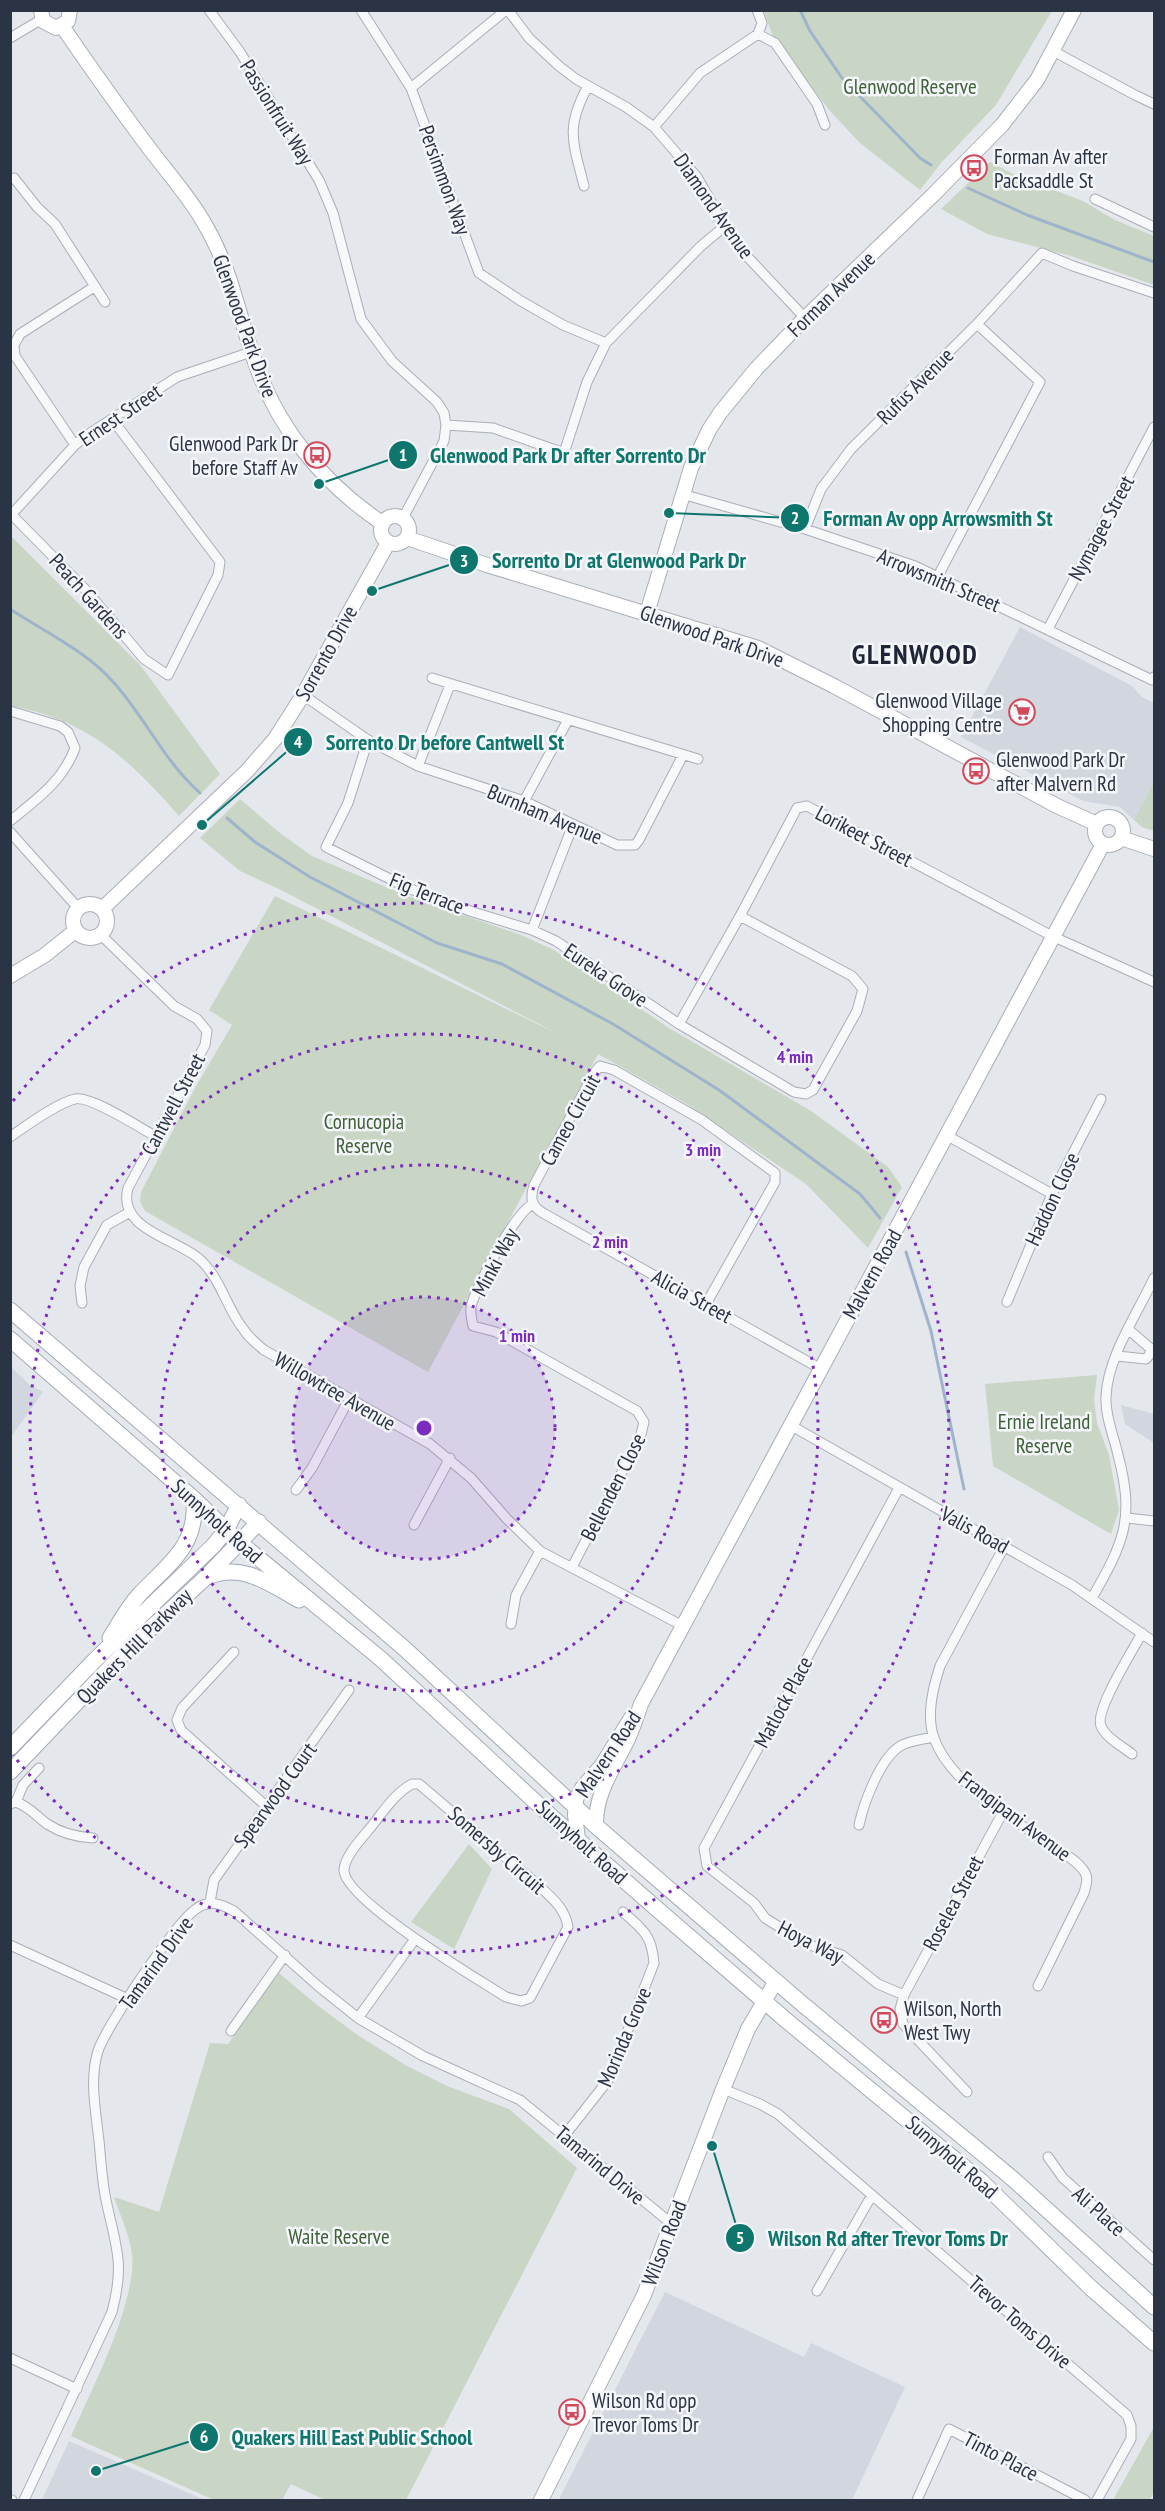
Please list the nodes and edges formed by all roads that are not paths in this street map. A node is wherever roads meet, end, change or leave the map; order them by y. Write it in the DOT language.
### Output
graph roads {
  1 [pos="70,10"];
  2 [pos="361,10"];
  3 [pos="507,10"];
  4 [pos="757,10"];
  5 [pos="1074,10"];
  6 [pos="211,13"];
  7 [pos="41,15"];
  8 [pos="62,26"];
  9 [pos="758,34"];
  10 [pos="10,38"];
  11 [pos="1053,51"];
  12 [pos="588,86"];
  13 [pos="411,88"];
  14 [pos="1155,104"];
  15 [pos="825,125"];
  16 [pos="654,127"];
  17 [pos="12,177"];
  18 [pos="584,186"];
  19 [pos="1095,199"];
  20 [pos="725,226"];
  21 [pos="1155,227"];
  22 [pos="94,287"];
  23 [pos="1155,293"];
  24 [pos="105,302"];
  25 [pos="805,318"];
  26 [pos="977,324"];
  27 [pos="606,344"];
  28 [pos="251,352"];
  29 [pos="112,418"];
  30 [pos="447,425"];
  31 [pos="1155,427"];
  32 [pos="75,445"];
  33 [pos="682,494"];
  34 [pos="11,514"];
  35 [pos="403,518"];
  36 [pos="382,523"];
  37 [pos="805,529"];
  38 [pos="407,538"];
  39 [pos="388,543"];
  40 [pos="938,576"];
  41 [pos="647,613"];
  42 [pos="1048,629"];
  43 [pos="432,678"];
  44 [pos="1153,678"];
  45 [pos="450,685"];
  46 [pos="303,695"];
  47 [pos="10,711"];
  48 [pos="568,720"];
  49 [pos="368,740"];
  50 [pos="683,755"];
  51 [pos="698,759"];
  52 [pos="418,766"];
  53 [pos="524,801"];
  54 [pos="10,821"];
  55 [pos="1097,824"];
  56 [pos="573,825"];
  57 [pos="10,832"];
  58 [pos="1121,838"];
  59 [pos="1103,844"];
  60 [pos="1155,849"];
  61 [pos="79,909"];
  62 [pos="102,909"];
  63 [pos="740,916"];
  64 [pos="532,930"];
  65 [pos="75,931"];
  66 [pos="100,934"];
  67 [pos="1052,936"];
  68 [pos="10,976"];
  69 [pos="1155,982"];
  70 [pos="679,1024"];
  71 [pos="1101,1099"];
  72 [pos="946,1135"];
  73 [pos="155,1136"];
  74 [pos="10,1137"];
  75 [pos="1052,1194"];
  76 [pos="533,1204"];
  77 [pos="130,1212"];
  78 [pos="1155,1278"];
  79 [pos="1007,1302"];
  80 [pos="82,1303"];
  81 [pos="706,1304"];
  82 [pos="10,1310"];
  83 [pos="473,1326"];
  84 [pos="1129,1330"];
  85 [pos="10,1339"];
  86 [pos="1117,1356"];
  87 [pos="821,1369"];
  88 [pos="349,1399"];
  89 [pos="790,1425"];
  90 [pos="450,1458"];
  91 [pos="899,1488"];
  92 [pos="296,1490"];
  93 [pos="194,1499"];
  94 [pos="239,1505"];
  95 [pos="1127,1518"];
  96 [pos="1155,1521"];
  97 [pos="259,1522"];
  98 [pos="414,1525"];
  99 [pos="226,1530"];
  100 [pos="239,1542"];
  101 [pos="1004,1547"];
  102 [pos="540,1551"];
  103 [pos="572,1568"];
  104 [pos="204,1579"];
  105 [pos="1092,1598"];
  106 [pos="328,1615"];
  107 [pos="511,1624"];
  108 [pos="683,1626"];
  109 [pos="1142,1633"];
  110 [pos="1155,1642"];
  111 [pos="234,1652"];
  112 [pos="95,1660"];
  113 [pos="349,1690"];
  114 [pos="641,1704"];
  115 [pos="934,1737"];
  116 [pos="10,1748"];
  117 [pos="1132,1754"];
  118 [pos="39,1768"];
  119 [pos="10,1772"];
  120 [pos="13,1803"];
  121 [pos="266,1806"];
  122 [pos="575,1807"];
  123 [pos="1003,1812"];
  124 [pos="859,1825"];
  125 [pos="596,1826"];
  126 [pos="93,1838"];
  127 [pos="578,1839"];
  128 [pos="210,1902"];
  129 [pos="754,1903"];
  130 [pos="623,1912"];
  131 [pos="415,1939"];
  132 [pos="10,1945"];
  133 [pos="285,1955"];
  134 [pos="776,1981"];
  135 [pos="1038,1986"];
  136 [pos="904,1995"];
  137 [pos="128,1999"];
  138 [pos="764,2001"];
  139 [pos="358,2018"];
  140 [pos="231,2031"];
  141 [pos="723,2089"];
  142 [pos="967,2092"];
  143 [pos="565,2135"];
  144 [pos="1048,2157"];
  145 [pos="872,2195"];
  146 [pos="672,2224"];
  147 [pos="1155,2260"];
  148 [pos="818,2291"];
  149 [pos="1155,2307"];
  150 [pos="1155,2343"];
  151 [pos="10,2358"];
  152 [pos="77,2389"];
  153 [pos="24,2500"];
  154 [pos="541,2500"];
  155 [pos="917,2500"];
  156 [pos="1085,2500"];
  157 [pos="1097,2500"];
  1 -- 8 [label="street"];
  2 -- 13 [label="street, Persimmon Way"];
  3 -- 12 [label="street, Diamond Avenue"];
  3 -- 13 [label="street"];
  4 -- 9 [label="street"];
  5 -- 11 [label="street, Forman Avenue"];
  6 -- 30 [label="street, Passionfruit Way"];
  7 -- 8 [label="street"];
  7 -- 10 [label="street"];
  8 -- 28 [label="street, Glenwood Park Drive"];
  9 -- 15 [label="street"];
  9 -- 16 [label="street"];
  11 -- 14 [label="street"];
  11 -- 25 [label="street, Forman Avenue"];
  12 -- 16 [label="street, Diamond Avenue"];
  12 -- 18 [label="street"];
  13 -- 27 [label="street, Persimmon Way"];
  16 -- 20 [label="street, Diamond Avenue"];
  17 -- 22 [label="street"];
  19 -- 21 [label="street"];
  20 -- 25 [label="street, Diamond Avenue"];
  20 -- 27 [label="street"];
  22 -- 24 [label="street"];
  22 -- 32 [label="street"];
  23 -- 26 [label="street, Rufus Avenue"];
  25 -- 33 [label="street, Forman Avenue"];
  26 -- 37 [label="street, Rufus Avenue"];
  26 -- 40 [label="street"];
  27 -- 30 [label="street"];
  28 -- 29 [label="street, Ernest Street"];
  28 -- 36 [label="street, Glenwood Park Drive"];
  29 -- 32 [label="street, Ernest Street"];
  29 -- 34 [label="street, Peach Gardens"];
  30 -- 35 [label="street"];
  31 -- 42 [label="street, Nymagee Street"];
  32 -- 34 [label="street, Ernest Street"];
  33 -- 37 [label="street, Arrowsmith Street"];
  33 -- 41 [label="street, Forman Avenue"];
  35 -- 36 [label="street"];
  35 -- 38 [label="street"];
  36 -- 39 [label="street"];
  37 -- 40 [label="street, Arrowsmith Street"];
  38 -- 39 [label="street"];
  38 -- 41 [label="street, Glenwood Park Drive"];
  39 -- 46 [label="street, Sorrento Drive"];
  40 -- 42 [label="street, Arrowsmith Street"];
  41 -- 55 [label="street, Glenwood Park Drive"];
  42 -- 44 [label="street, Arrowsmith Street"];
  43 -- 45 [label="street"];
  45 -- 48 [label="street"];
  45 -- 52 [label="street"];
  46 -- 49 [label="street, Burnham Avenue"];
  46 -- 62 [label="street, Sorrento Drive"];
  47 -- 54 [label="street"];
  48 -- 50 [label="street"];
  48 -- 53 [label="street"];
  49 -- 52 [label="street, Burnham Avenue"];
  49 -- 64 [label="street, Fig Terrace"];
  50 -- 51 [label="street"];
  50 -- 56 [label="street, Burnham Avenue"];
  52 -- 53 [label="street, Burnham Avenue"];
  53 -- 56 [label="street, Burnham Avenue"];
  55 -- 58 [label="street"];
  55 -- 59 [label="street"];
  56 -- 64 [label="street"];
  57 -- 61 [label="street"];
  58 -- 59 [label="street"];
  58 -- 60 [label="street"];
  59 -- 67 [label="street, Malvern Road"];
  61 -- 62 [label="street"];
  61 -- 65 [label="street"];
  62 -- 66 [label="street"];
  63 -- 67 [label="street, Lorikeet Street"];
  63 -- 70 [label="street, Lorikeet Street"];
  63 -- 70 [label="street, Eureka Grove"];
  64 -- 70 [label="street, Eureka Grove"];
  65 -- 66 [label="street"];
  65 -- 68 [label="street"];
  66 -- 73 [label="street, Cantwell Street"];
  67 -- 69 [label="street"];
  67 -- 72 [label="street, Malvern Road"];
  71 -- 75 [label="street, Haddon Close"];
  72 -- 75 [label="street"];
  72 -- 87 [label="street, Malvern Road"];
  73 -- 74 [label="street"];
  73 -- 77 [label="street, Cantwell Street"];
  75 -- 79 [label="street, Haddon Close"];
  76 -- 81 [label="street, Alicia Street"];
  76 -- 81 [label="street, Cameo Circuit"];
  76 -- 83 [label="street, Minki Way"];
  77 -- 80 [label="street"];
  77 -- 88 [label="street, Willowtree Avenue"];
  78 -- 84 [label="street"];
  81 -- 87 [label="street, Alicia Street"];
  82 -- 94 [label="main road, Sunnyholt Road"];
  83 -- 103 [label="street, Bellenden Close"];
  84 -- 86 [label="street"];
  84 -- 86 [label="street"];
  85 -- 93 [label="main road, Sunnyholt Road"];
  86 -- 95 [label="street"];
  87 -- 89 [label="street, Malvern Road"];
  88 -- 90 [label="street, Willowtree Avenue"];
  88 -- 92 [label="street"];
  89 -- 91 [label="street, Valis Road"];
  89 -- 108 [label="street, Malvern Road"];
  90 -- 98 [label="street"];
  90 -- 102 [label="street, Willowtree Avenue"];
  91 -- 101 [label="street, Valis Road"];
  91 -- 129 [label="street, Matlock Place"];
  93 -- 99 [label="main road, Sunnyholt Road"];
  93 -- 112 [label="main road"];
  94 -- 97 [label="main road, Sunnyholt Road"];
  94 -- 99 [label="main road, Quakers Hill Parkway"];
  95 -- 96 [label="street"];
  95 -- 105 [label="street"];
  97 -- 100 [label="main road, Quakers Hill Parkway"];
  97 -- 122 [label="main road, Sunnyholt Road"];
  99 -- 100 [label="main road, Sunnyholt Road"];
  99 -- 112 [label="main road, Quakers Hill Parkway"];
  100 -- 104 [label="main road, Quakers Hill Parkway"];
  100 -- 106 [label="main road, Sunnyholt Road"];
  101 -- 105 [label="street, Valis Road"];
  101 -- 115 [label="street, Frangipani Avenue"];
  102 -- 103 [label="street, Willowtree Avenue"];
  102 -- 107 [label="street"];
  103 -- 108 [label="street, Willowtree Avenue"];
  104 -- 106 [label="main road"];
  104 -- 119 [label="main road, Quakers Hill Parkway"];
  105 -- 109 [label="street, Valis Road"];
  106 -- 127 [label="main road, Sunnyholt Road"];
  108 -- 114 [label="street, Malvern Road"];
  109 -- 110 [label="street, Valis Road"];
  109 -- 117 [label="street"];
  111 -- 121 [label="street"];
  112 -- 116 [label="main road, Quakers Hill Parkway"];
  113 -- 121 [label="street, Spearwood Court"];
  114 -- 122 [label="street, Malvern Road"];
  114 -- 125 [label="street, Malvern Road"];
  115 -- 123 [label="street, Frangipani Avenue"];
  115 -- 124 [label="street"];
  118 -- 120 [label="street"];
  120 -- 126 [label="street"];
  121 -- 128 [label="street, Spearwood Court"];
  122 -- 125 [label="main road, Sunnyholt Road"];
  122 -- 127 [label="street, Malvern Road"];
  123 -- 135 [label="street, Frangipani Avenue"];
  123 -- 136 [label="street, Roselea Street"];
  125 -- 134 [label="main road, Sunnyholt Road"];
  127 -- 138 [label="main road, Sunnyholt Road"];
  128 -- 133 [label="street, Tamarind Drive"];
  128 -- 137 [label="street, Tamarind Drive"];
  129 -- 136 [label="street, Hoya Way"];
  130 -- 143 [label="street, Morinda Grove"];
  131 -- 131 [label="street, Somersby Circuit"];
  131 -- 139 [label="street"];
  132 -- 137 [label="street"];
  133 -- 139 [label="street, Tamarind Drive"];
  133 -- 140 [label="street"];
  134 -- 138 [label="street, Wilson Road"];
  134 -- 149 [label="main road, Sunnyholt Road"];
  136 -- 142 [label="street"];
  137 -- 152 [label="street, Tamarind Drive"];
  138 -- 141 [label="street, Wilson Road"];
  138 -- 150 [label="main road, Sunnyholt Road"];
  139 -- 143 [label="street, Tamarind Drive"];
  141 -- 145 [label="street, Trevor Toms Drive"];
  141 -- 146 [label="street, Wilson Road"];
  143 -- 146 [label="street, Tamarind Drive"];
  144 -- 147 [label="street, Ali Place"];
  145 -- 148 [label="street"];
  145 -- 157 [label="street, Trevor Toms Drive"];
  146 -- 154 [label="street, Wilson Road"];
  151 -- 152 [label="street"];
  152 -- 153 [label="street, Tamarind Drive"];
  155 -- 156 [label="street, Tinto Place"];
}
